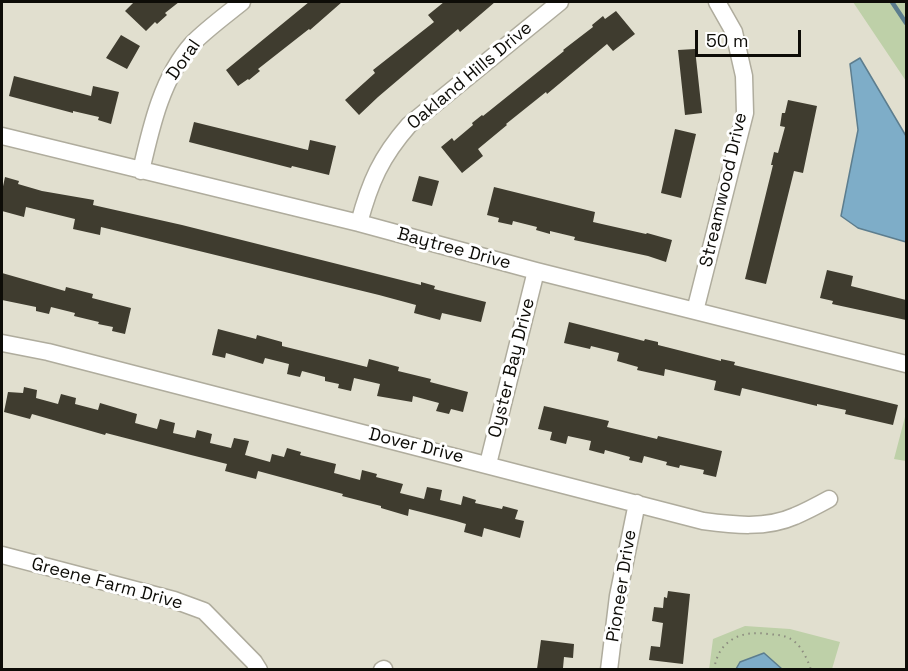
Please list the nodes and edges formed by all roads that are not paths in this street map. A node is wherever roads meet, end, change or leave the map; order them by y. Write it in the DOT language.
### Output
graph roads {
  1 [pos="242,2"];
  2 [pos="560,2"];
  3 [pos="717,2"];
  4 [pos="2,136"];
  5 [pos="141,171"];
  6 [pos="358,223"];
  7 [pos="536,271"];
  8 [pos="695,311"];
  9 [pos="2,343"];
  10 [pos="906,364"];
  11 [pos="488,464"];
  12 [pos="829,499"];
  13 [pos="637,503"];
  14 [pos="2,555"];
  15 [pos="259,669"];
  16 [pos="609,669"];
  1 -- 5 [label="street, Doral"];
  2 -- 6 [label="street, Oakland Hills Drive"];
  3 -- 8 [label="street, Streamwood Drive"];
  4 -- 5 [label="street, Baytree Drive"];
  5 -- 6 [label="street, Baytree Drive"];
  6 -- 7 [label="street, Baytree Drive"];
  7 -- 8 [label="street, Baytree Drive"];
  7 -- 11 [label="street, Oyster Bay Drive"];
  8 -- 10 [label="street, Baytree Drive"];
  9 -- 11 [label="street, Dover Drive"];
  11 -- 13 [label="street, Dover Drive"];
  12 -- 13 [label="street, Dover Drive"];
  13 -- 16 [label="street, Pioneer Drive"];
  14 -- 15 [label="street, Greene Farm Drive"];
}
